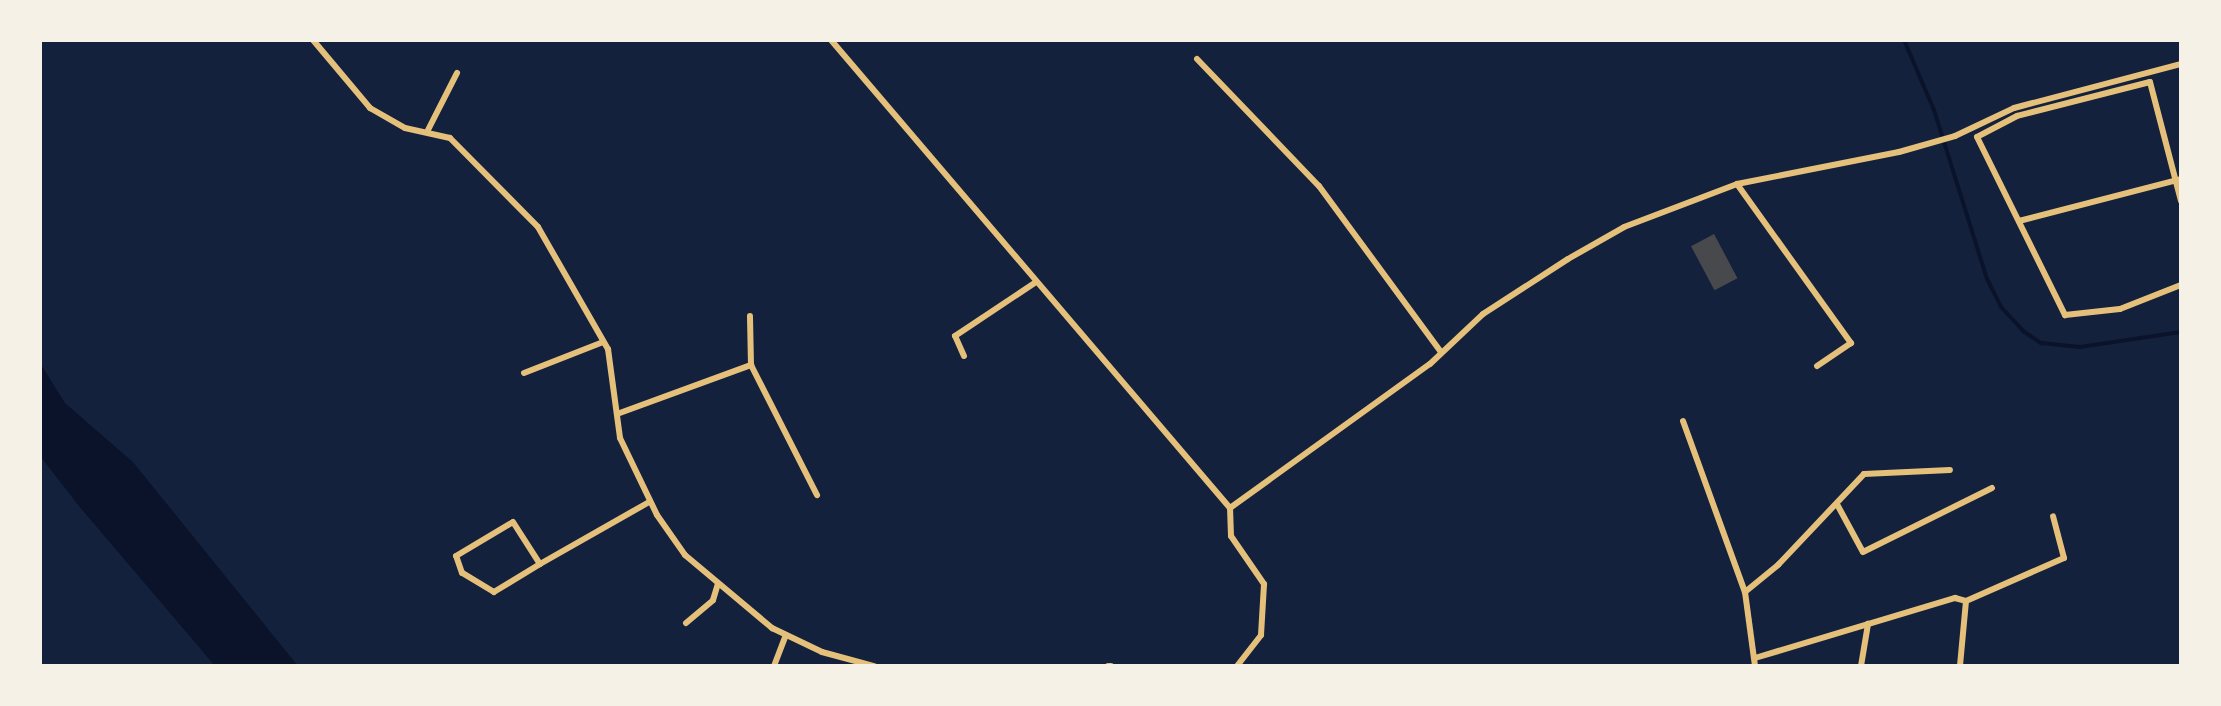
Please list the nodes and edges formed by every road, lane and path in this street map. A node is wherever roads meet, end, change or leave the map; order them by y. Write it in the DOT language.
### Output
graph roads {
  1 [pos="313,40"];
  2 [pos="831,40"];
  3 [pos="1197,59"];
  4 [pos="2181,64"];
  5 [pos="457,73"];
  6 [pos="428,130"];
  7 [pos="2177,178"];
  8 [pos="1737,184"];
  9 [pos="2181,201"];
  10 [pos="2019,221"];
  11 [pos="1036,282"];
  12 [pos="2181,285"];
  13 [pos="750,316"];
  14 [pos="603,342"];
  15 [pos="1441,352"];
  16 [pos="964,356"];
  17 [pos="751,365"];
  18 [pos="1817,366"];
  19 [pos="524,373"];
  20 [pos="617,414"];
  21 [pos="1683,421"];
  22 [pos="1950,470"];
  23 [pos="1992,488"];
  24 [pos="817,495"];
  25 [pos="649,502"];
  26 [pos="1838,506"];
  27 [pos="1230,508"];
  28 [pos="2053,516"];
  29 [pos="540,564"];
  30 [pos="718,584"];
  31 [pos="1745,592"];
  32 [pos="1966,601"];
  33 [pos="686,623"];
  34 [pos="1868,624"];
  35 [pos="786,635"];
  36 [pos="1755,662"];
  37 [pos="774,666"];
  38 [pos="874,666"];
  39 [pos="1237,666"];
  40 [pos="1861,666"];
  41 [pos="1960,666"];
  1 -- 6 [label="street"];
  2 -- 11 [label="street"];
  3 -- 15 [label="street"];
  4 -- 8 [label="street"];
  5 -- 6 [label="street"];
  6 -- 14 [label="street"];
  7 -- 9 [label="street"];
  7 -- 10 [label="street"];
  7 -- 10 [label="street"];
  8 -- 15 [label="street"];
  8 -- 18 [label="street"];
  10 -- 12 [label="street"];
  11 -- 16 [label="street"];
  11 -- 27 [label="street"];
  13 -- 17 [label="street"];
  14 -- 19 [label="street"];
  14 -- 20 [label="street"];
  15 -- 27 [label="street"];
  17 -- 20 [label="street"];
  17 -- 24 [label="street"];
  20 -- 25 [label="street"];
  21 -- 31 [label="street"];
  22 -- 26 [label="street"];
  23 -- 26 [label="street"];
  25 -- 29 [label="street"];
  25 -- 30 [label="street"];
  26 -- 31 [label="street"];
  27 -- 39 [label="street"];
  28 -- 32 [label="street"];
  29 -- 29 [label="street"];
  30 -- 33 [label="street"];
  30 -- 35 [label="street"];
  31 -- 36 [label="street"];
  32 -- 34 [label="street"];
  32 -- 41 [label="street"];
  34 -- 36 [label="street"];
  34 -- 40 [label="street"];
  35 -- 37 [label="street"];
  35 -- 38 [label="street"];
}
